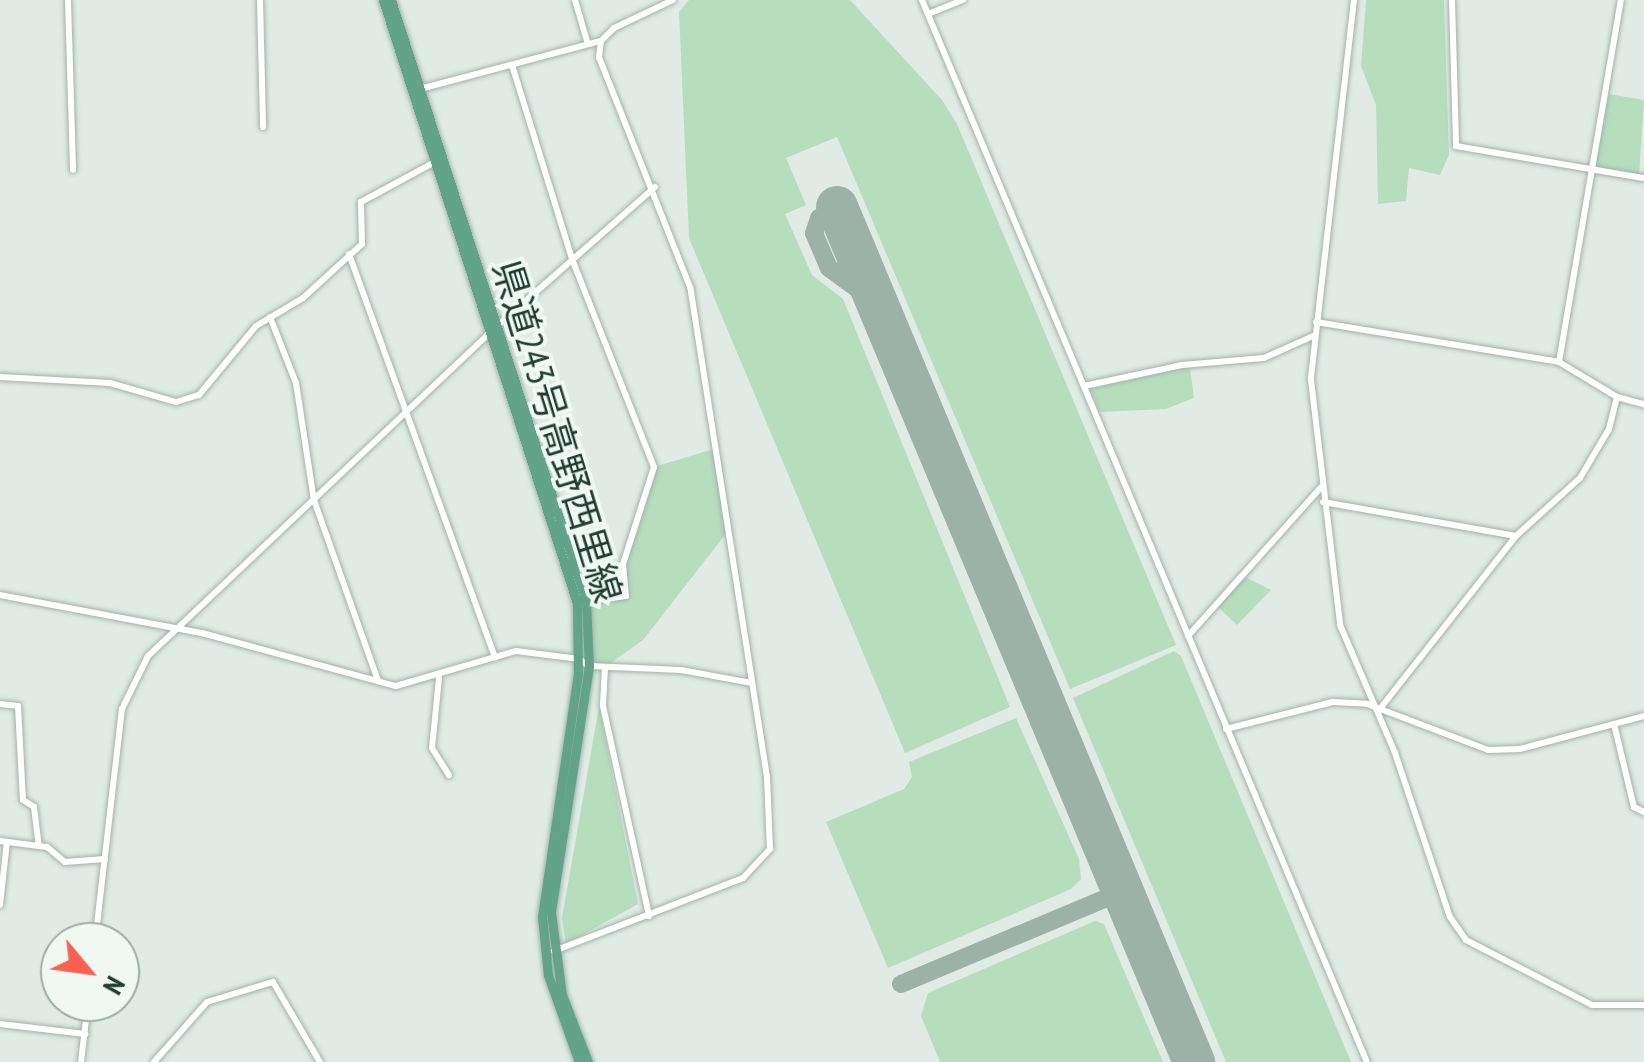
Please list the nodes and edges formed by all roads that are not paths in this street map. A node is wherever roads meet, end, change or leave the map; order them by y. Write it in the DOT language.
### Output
graph roads {
  1 [pos="68,0"];
  2 [pos="260,0"];
  3 [pos="382,0"];
  4 [pos="392,0"];
  5 [pos="576,0"];
  6 [pos="673,0"];
  7 [pos="922,0"];
  8 [pos="963,0"];
  9 [pos="1354,0"];
  10 [pos="1452,0"];
  11 [pos="1622,0"];
  12 [pos="928,14"];
  13 [pos="588,40"];
  14 [pos="602,41"];
  15 [pos="512,65"];
  16 [pos="414,90"];
  17 [pos="263,126"];
  18 [pos="432,164"];
  19 [pos="1592,169"];
  20 [pos="72,170"];
  21 [pos="1644,178"];
  22 [pos="655,187"];
  23 [pos="350,254"];
  24 [pos="572,259"];
  25 [pos="270,317"];
  26 [pos="1316,322"];
  27 [pos="490,332"];
  28 [pos="1314,336"];
  29 [pos="1560,362"];
  30 [pos="0,377"];
  31 [pos="1084,386"];
  32 [pos="1617,397"];
  33 [pos="1644,404"];
  34 [pos="405,414"];
  35 [pos="1322,486"];
  36 [pos="314,500"];
  37 [pos="1324,502"];
  38 [pos="1516,536"];
  39 [pos="0,595"];
  40 [pos="586,601"];
  41 [pos="172,628"];
  42 [pos="1188,636"];
  43 [pos="495,657"];
  44 [pos="579,659"];
  45 [pos="589,666"];
  46 [pos="604,667"];
  47 [pos="439,678"];
  48 [pos="378,681"];
  49 [pos="752,682"];
  50 [pos="0,704"];
  51 [pos="1379,713"];
  52 [pos="1644,716"];
  53 [pos="1614,724"];
  54 [pos="1226,729"];
  55 [pos="449,775"];
  56 [pos="1644,812"];
  57 [pos="4,842"];
  58 [pos="39,845"];
  59 [pos="105,859"];
  60 [pos="0,906"];
  61 [pos="649,916"];
  62 [pos="97,922"];
  63 [pos="553,952"];
  64 [pos="1644,1004"];
  65 [pos="86,1022"];
  66 [pos="0,1024"];
  67 [pos="84,1034"];
  68 [pos="81,1062"];
  69 [pos="154,1062"];
  70 [pos="320,1062"];
  71 [pos="578,1062"];
  72 [pos="588,1062"];
  73 [pos="1367,1062"];
  1 -- 20 [label="street"];
  2 -- 17 [label="street"];
  3 -- 16 [label="main road, 県道243号高野西里線"];
  4 -- 16 [label="main road, 県道243号高野西里線"];
  5 -- 13 [label="street"];
  6 -- 14 [label="street"];
  7 -- 12 [label="street"];
  8 -- 12 [label="street"];
  9 -- 26 [label="street"];
  10 -- 19 [label="street"];
  11 -- 19 [label="street"];
  12 -- 31 [label="street"];
  13 -- 14 [label="street"];
  13 -- 15 [label="street"];
  14 -- 22 [label="street"];
  15 -- 16 [label="street"];
  15 -- 24 [label="street"];
  16 -- 18 [label="main road, 県道243号高野西里線"];
  16 -- 27 [label="main road, 県道243号高野西里線"];
  18 -- 23 [label="street"];
  18 -- 27 [label="main road, 県道243号高野西里線"];
  19 -- 21 [label="street"];
  19 -- 29 [label="street"];
  22 -- 24 [label="street"];
  22 -- 49 [label="street"];
  23 -- 25 [label="street"];
  23 -- 34 [label="street"];
  24 -- 27 [label="street"];
  24 -- 40 [label="street"];
  25 -- 30 [label="street"];
  25 -- 36 [label="street"];
  26 -- 28 [label="street"];
  26 -- 29 [label="street"];
  27 -- 34 [label="street"];
  27 -- 40 [label="main road, 県道243号高野西里線"];
  27 -- 44 [label="main road, 県道243号高野西里線"];
  28 -- 31 [label="street"];
  28 -- 35 [label="street"];
  29 -- 32 [label="street"];
  31 -- 42 [label="street"];
  32 -- 33 [label="street"];
  32 -- 38 [label="street"];
  34 -- 36 [label="street"];
  34 -- 43 [label="street"];
  35 -- 37 [label="street"];
  35 -- 42 [label="street"];
  36 -- 41 [label="street"];
  36 -- 48 [label="street"];
  37 -- 38 [label="street"];
  37 -- 51 [label="street"];
  38 -- 51 [label="street"];
  39 -- 41 [label="street"];
  40 -- 45 [label="main road, 県道243号高野西里線"];
  41 -- 48 [label="street"];
  41 -- 59 [label="street"];
  42 -- 54 [label="street"];
  43 -- 44 [label="street"];
  43 -- 47 [label="street"];
  44 -- 45 [label="street"];
  44 -- 71 [label="main road, 県道243号高野西里線"];
  45 -- 46 [label="street"];
  45 -- 63 [label="main road, 県道243号高野西里線"];
  46 -- 49 [label="street"];
  46 -- 61 [label="street"];
  47 -- 48 [label="street"];
  47 -- 55 [label="street"];
  49 -- 61 [label="street"];
  50 -- 58 [label="street"];
  51 -- 53 [label="street"];
  51 -- 54 [label="street"];
  51 -- 64 [label="street"];
  52 -- 53 [label="street"];
  53 -- 56 [label="street"];
  54 -- 73 [label="street"];
  57 -- 58 [label="street"];
  57 -- 60 [label="street"];
  58 -- 59 [label="street"];
  59 -- 62 [label="street"];
  61 -- 63 [label="street"];
  63 -- 72 [label="main road, 県道243号高野西里線"];
  65 -- 67 [label="street"];
  66 -- 67 [label="street"];
  67 -- 68 [label="street"];
  69 -- 70 [label="street"];
}
